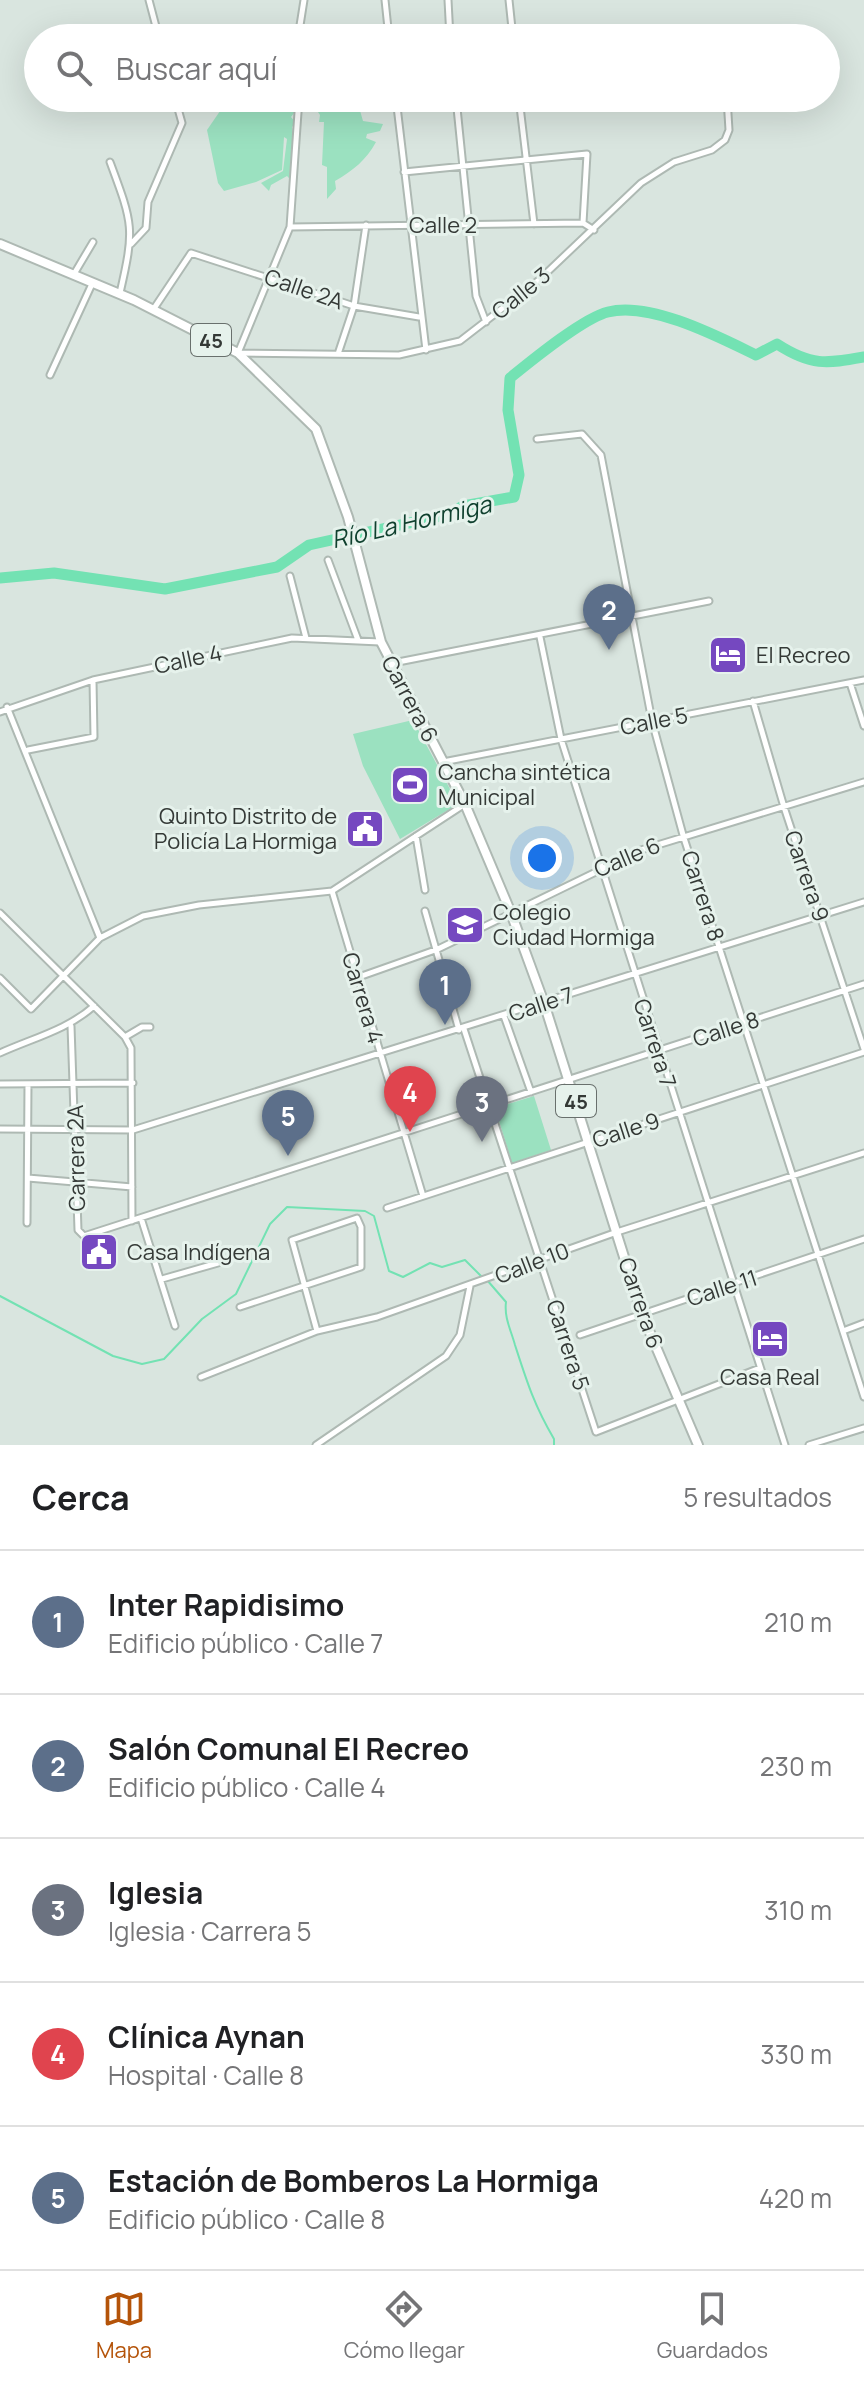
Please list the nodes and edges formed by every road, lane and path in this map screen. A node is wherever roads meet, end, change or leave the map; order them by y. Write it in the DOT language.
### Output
graph roads {
  1 [pos="149,0"];
  2 [pos="304,0"];
  3 [pos="385,0"];
  4 [pos="448,0"];
  5 [pos="509,0"];
  6 [pos="155,24"];
  7 [pos="300,24"];
  8 [pos="388,24"];
  9 [pos="449,24"];
  10 [pos="512,24"];
  11 [pos="179,112"];
  12 [pos="298,112"];
  13 [pos="398,112"];
  14 [pos="457,112"];
  15 [pos="521,112"];
  16 [pos="728,112"];
  17 [pos="527,160"];
  18 [pos="110,162"];
  19 [pos="464,163"];
  20 [pos="404,172"];
  21 [pos="583,223"];
  22 [pos="409,224"];
  23 [pos="534,224"];
  24 [pos="366,225"];
  25 [pos="471,225"];
  26 [pos="290,227"];
  27 [pos="594,230"];
  28 [pos="93,242"];
  29 [pos="0,244"];
  30 [pos="131,244"];
  31 [pos="74,275"];
  32 [pos="271,279"];
  33 [pos="93,283"];
  34 [pos="120,294"];
  35 [pos="354,306"];
  36 [pos="152,311"];
  37 [pos="419,317"];
  38 [pos="486,322"];
  39 [pos="426,350"];
  40 [pos="238,353"];
  41 [pos="338,354"];
  42 [pos="50,375"];
  43 [pos="537,439"];
  44 [pos="328,560"];
  45 [pos="290,576"];
  46 [pos="709,601"];
  47 [pos="632,618"];
  48 [pos="540,637"];
  49 [pos="306,638"];
  50 [pos="358,640"];
  51 [pos="381,642"];
  52 [pos="391,664"];
  53 [pos="93,680"];
  54 [pos="864,680"];
  55 [pos="850,683"];
  56 [pos="753,701"];
  57 [pos="7,707"];
  58 [pos="0,712"];
  59 [pos="652,721"];
  60 [pos="864,726"];
  61 [pos="561,739"];
  62 [pos="28,750"];
  63 [pos="443,762"];
  64 [pos="864,782"];
  65 [pos="465,804"];
  66 [pos="784,807"];
  67 [pos="683,835"];
  68 [pos="416,836"];
  69 [pos="600,867"];
  70 [pos="425,890"];
  71 [pos="332,891"];
  72 [pos="864,902"];
  73 [pos="425,911"];
  74 [pos="511,913"];
  75 [pos="1,915"];
  76 [pos="821,916"];
  77 [pos="100,938"];
  78 [pos="719,948"];
  79 [pos="438,949"];
  80 [pos="633,975"];
  81 [pos="65,977"];
  82 [pos="0,978"];
  83 [pos="356,978"];
  84 [pos="864,984"];
  85 [pos="845,990"];
  86 [pos="544,1003"];
  87 [pos="94,1006"];
  88 [pos="504,1016"];
  89 [pos="744,1023"];
  90 [pos="71,1026"];
  91 [pos="150,1027"];
  92 [pos="462,1030"];
  93 [pos="125,1037"];
  94 [pos="657,1051"];
  95 [pos="864,1051"];
  96 [pos="0,1053"];
  97 [pos="381,1055"];
  98 [pos="569,1079"];
  99 [pos="74,1083"];
  100 [pos="133,1083"];
  101 [pos="0,1084"];
  102 [pos="28,1084"];
  103 [pos="764,1085"];
  104 [pos="531,1092"];
  105 [pos="488,1106"];
  106 [pos="677,1113"];
  107 [pos="0,1129"];
  108 [pos="28,1130"];
  109 [pos="74,1130"];
  110 [pos="133,1130"];
  111 [pos="405,1133"];
  112 [pos="589,1142"];
  113 [pos="864,1153"];
  114 [pos="508,1169"];
  115 [pos="793,1176"];
  116 [pos="28,1178"];
  117 [pos="75,1182"];
  118 [pos="132,1187"];
  119 [pos="423,1196"];
  120 [pos="708,1203"];
  121 [pos="387,1208"];
  122 [pos="141,1218"];
  123 [pos="132,1221"];
  124 [pos="27,1223"];
  125 [pos="617,1232"];
  126 [pos="864,1239"];
  127 [pos="818,1255"];
  128 [pos="540,1260"];
  129 [pos="218,1263"];
  130 [pos="162,1279"];
  131 [pos="735,1284"];
  132 [pos="305,1286"];
  133 [pos="470,1286"];
  134 [pos="240,1307"];
  135 [pos="642,1314"];
  136 [pos="864,1323"];
  137 [pos="175,1326"];
  138 [pos="317,1331"];
  139 [pos="843,1331"];
  140 [pos="580,1335"];
  141 [pos="760,1368"];
  142 [pos="201,1377"];
  143 [pos="864,1397"];
  144 [pos="678,1400"];
  145 [pos="864,1428"];
  146 [pos="316,1445"];
  147 [pos="698,1445"];
  148 [pos="785,1445"];
  149 [pos="809,1445"];
  1 -- 6 [label="street"];
  2 -- 7 [label="street"];
  3 -- 8 [label="street"];
  4 -- 9 [label="street"];
  5 -- 10 [label="street"];
  11 -- 30 [label="street"];
  12 -- 26 [label="street"];
  13 -- 20 [label="street"];
  14 -- 19 [label="street"];
  15 -- 17 [label="street"];
  16 -- 27 [label="street, Calle 3"];
  17 -- 19 [label="street"];
  17 -- 21 [label="street"];
  17 -- 23 [label="street"];
  18 -- 30 [label="street"];
  19 -- 20 [label="street"];
  19 -- 25 [label="street"];
  20 -- 22 [label="street"];
  21 -- 23 [label="street, Calle 2"];
  21 -- 27 [label="street"];
  22 -- 24 [label="street, Calle 2"];
  22 -- 25 [label="street, Calle 2"];
  22 -- 37 [label="street"];
  23 -- 25 [label="street, Calle 2"];
  24 -- 26 [label="street, Calle 2"];
  24 -- 35 [label="street"];
  25 -- 38 [label="street"];
  26 -- 32 [label="street"];
  27 -- 38 [label="street, Calle 3"];
  28 -- 31 [label="street"];
  29 -- 31 [label="main road, Carrera 6 / 45"];
  30 -- 34 [label="street"];
  31 -- 33 [label="main road, Carrera 6 / 45"];
  32 -- 35 [label="street, Calle 2A"];
  32 -- 36 [label="street, Calle 2A"];
  32 -- 40 [label="street"];
  33 -- 34 [label="main road, Carrera 6 / 45"];
  33 -- 42 [label="street"];
  34 -- 36 [label="main road, Carrera 6 / 45"];
  35 -- 37 [label="street, Calle 2A"];
  35 -- 41 [label="street"];
  36 -- 40 [label="main road, Carrera 6 / 45"];
  37 -- 39 [label="street"];
  38 -- 39 [label="street, Calle 3"];
  39 -- 41 [label="street, Calle 3"];
  40 -- 41 [label="street, Calle 3"];
  40 -- 51 [label="main road, Carrera 6 / 45"];
  43 -- 47 [label="street, Carrera 8"];
  44 -- 50 [label="street"];
  45 -- 49 [label="street"];
  46 -- 47 [label="street"];
  47 -- 48 [label="street"];
  47 -- 59 [label="street, Carrera 8"];
  48 -- 52 [label="street"];
  48 -- 61 [label="street, Carrera 7"];
  49 -- 50 [label="street, Calle 4"];
  49 -- 53 [label="street, Calle 4"];
  50 -- 51 [label="street, Calle 4"];
  51 -- 52 [label="main road, Carrera 6 / 45"];
  52 -- 63 [label="main road, Carrera 6 / 45"];
  53 -- 57 [label="street, Calle 4"];
  53 -- 62 [label="street"];
  54 -- 55 [label="street, Calle 5"];
  55 -- 56 [label="street, Calle 5"];
  55 -- 60 [label="street"];
  56 -- 59 [label="street, Calle 5"];
  56 -- 66 [label="street, Carrera 9"];
  57 -- 58 [label="street, Calle 4"];
  57 -- 62 [label="street"];
  59 -- 61 [label="street, Calle 5"];
  59 -- 67 [label="street, Carrera 8"];
  61 -- 63 [label="street, Calle 5"];
  61 -- 69 [label="street, Carrera 7"];
  62 -- 77 [label="street"];
  63 -- 65 [label="main road, Carrera 6 / 45"];
  64 -- 66 [label="street, Calle 6"];
  65 -- 68 [label="street"];
  65 -- 74 [label="main road, Carrera 6 / 45"];
  66 -- 67 [label="street, Calle 6"];
  66 -- 76 [label="street, Carrera 9"];
  67 -- 69 [label="street, Calle 6"];
  67 -- 78 [label="street, Carrera 8"];
  68 -- 70 [label="street"];
  68 -- 71 [label="street"];
  69 -- 74 [label="street, Calle 6"];
  69 -- 80 [label="street, Carrera 7"];
  71 -- 77 [label="street"];
  71 -- 83 [label="street, Carrera 4"];
  72 -- 76 [label="street, Calle 7"];
  73 -- 79 [label="street, Carrera 5"];
  74 -- 79 [label="street, Calle 6"];
  74 -- 86 [label="main road, Carrera 6 / 45"];
  75 -- 81 [label="street"];
  76 -- 78 [label="street, Calle 7"];
  76 -- 85 [label="street, Carrera 9"];
  77 -- 81 [label="street"];
  78 -- 80 [label="street, Calle 7"];
  78 -- 89 [label="street, Carrera 8"];
  79 -- 83 [label="street, Calle 6"];
  79 -- 92 [label="street, Carrera 5"];
  80 -- 86 [label="street, Calle 7"];
  80 -- 94 [label="street, Carrera 7"];
  81 -- 82 [label="street"];
  81 -- 87 [label="street"];
  83 -- 97 [label="street, Carrera 4"];
  84 -- 85 [label="street, Calle 8"];
  85 -- 89 [label="street, Calle 8"];
  85 -- 95 [label="street, Carrera 9"];
  86 -- 88 [label="street, Calle 7"];
  86 -- 98 [label="main road, Carrera 6 / 45"];
  87 -- 90 [label="street"];
  87 -- 93 [label="street"];
  88 -- 92 [label="street, Calle 7"];
  88 -- 104 [label="street"];
  89 -- 94 [label="street, Calle 8"];
  89 -- 103 [label="street, Carrera 8"];
  90 -- 96 [label="street"];
  90 -- 99 [label="street, Carrera 2A"];
  91 -- 93 [label="street"];
  92 -- 97 [label="street, Calle 7"];
  92 -- 105 [label="street, Carrera 5"];
  93 -- 100 [label="street"];
  94 -- 98 [label="street, Calle 8"];
  94 -- 106 [label="street, Carrera 7"];
  95 -- 103 [label="street, Calle 9"];
  97 -- 110 [label="street, Calle 7"];
  97 -- 111 [label="street, Carrera 4"];
  98 -- 104 [label="street, Calle 8"];
  98 -- 112 [label="main road, Carrera 6 / 45"];
  99 -- 100 [label="street"];
  99 -- 102 [label="street"];
  99 -- 109 [label="street, Carrera 2A"];
  100 -- 110 [label="street"];
  101 -- 102 [label="street"];
  102 -- 108 [label="street"];
  103 -- 106 [label="street, Calle 9"];
  103 -- 115 [label="street, Carrera 8"];
  104 -- 105 [label="street, Calle 8"];
  105 -- 111 [label="street, Calle 8"];
  105 -- 114 [label="street, Carrera 5"];
  106 -- 112 [label="street, Calle 9"];
  106 -- 120 [label="street, Carrera 7"];
  107 -- 108 [label="street, Calle 7"];
  108 -- 109 [label="street, Calle 7"];
  108 -- 116 [label="street"];
  109 -- 110 [label="street, Calle 7"];
  109 -- 117 [label="street, Carrera 2A"];
  110 -- 118 [label="street"];
  111 -- 119 [label="street, Carrera 4"];
  111 -- 122 [label="street, Calle 8"];
  112 -- 114 [label="street, Calle 9"];
  112 -- 125 [label="main road, Carrera 6 / 45"];
  113 -- 115 [label="street, Calle 10"];
  114 -- 119 [label="street, Calle 9"];
  114 -- 128 [label="street, Carrera 5"];
  115 -- 120 [label="street, Calle 10"];
  115 -- 127 [label="street, Carrera 8"];
  116 -- 117 [label="street"];
  116 -- 124 [label="street"];
  117 -- 118 [label="street"];
  117 -- 123 [label="street, Carrera 2A"];
  118 -- 123 [label="street"];
  119 -- 121 [label="street, Calle 9"];
  120 -- 125 [label="street, Calle 10"];
  120 -- 131 [label="street, Carrera 7"];
  122 -- 123 [label="street, Calle 8"];
  122 -- 130 [label="street"];
  125 -- 128 [label="street, Calle 10"];
  125 -- 135 [label="main road, Carrera 6 / 45"];
  126 -- 127 [label="street, Calle 11"];
  127 -- 131 [label="street, Calle 11"];
  127 -- 139 [label="street, Carrera 8"];
  128 -- 133 [label="street, Calle 10"];
  128 -- 144 [label="street, Carrera 5"];
  129 -- 130 [label="street"];
  130 -- 137 [label="street"];
  131 -- 135 [label="street, Calle 11"];
  131 -- 141 [label="street, Carrera 7"];
  132 -- 132 [label="street"];
  132 -- 134 [label="street"];
  132 -- 138 [label="street"];
  133 -- 138 [label="street, Calle 10"];
  133 -- 146 [label="street"];
  135 -- 140 [label="street, Calle 11"];
  135 -- 144 [label="main road, Carrera 6 / 45"];
  136 -- 139 [label="street"];
  138 -- 142 [label="street, Calle 10"];
  139 -- 143 [label="street, Carrera 8"];
  141 -- 144 [label="street"];
  141 -- 148 [label="street, Carrera 7"];
  144 -- 147 [label="main road, Carrera 6 / 45"];
  145 -- 149 [label="street"];
}
